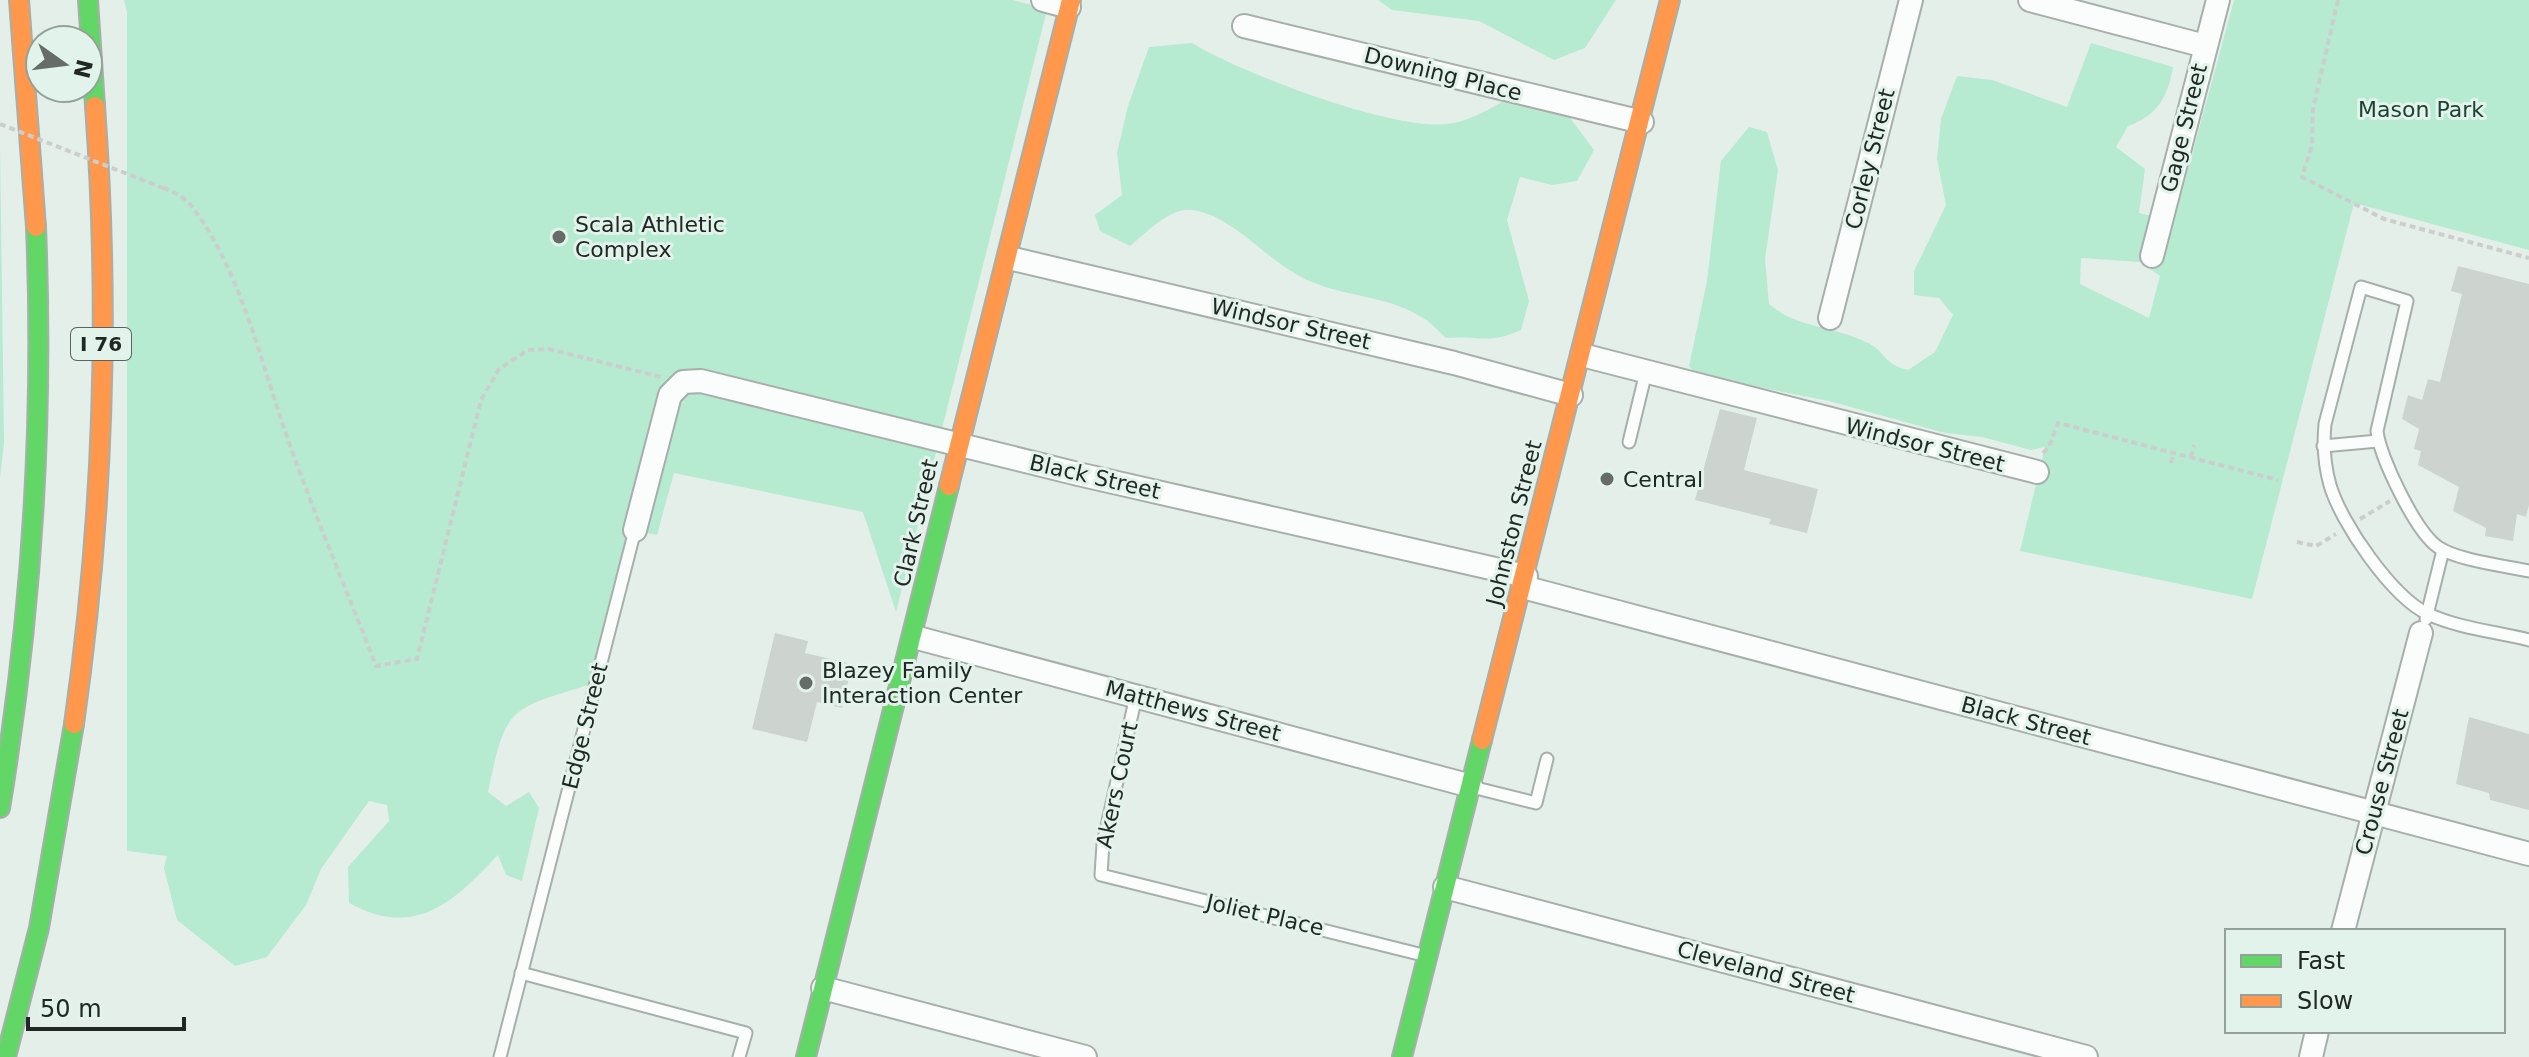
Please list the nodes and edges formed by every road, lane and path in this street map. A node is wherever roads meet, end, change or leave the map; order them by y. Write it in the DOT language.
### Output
graph roads {
  1 [pos="19,0"];
  2 [pos="88,0"];
  3 [pos="1043,0"];
  4 [pos="1670,0"];
  5 [pos="1911,0"];
  6 [pos="2030,0"];
  7 [pos="2218,0"];
  8 [pos="2338,0"];
  9 [pos="1070,4"];
  10 [pos="1244,26"];
  11 [pos="2205,46"];
  12 [pos="1642,122"];
  13 [pos="0,124"];
  14 [pos="2152,256"];
  15 [pos="1009,258"];
  16 [pos="2529,258"];
  17 [pos="1830,318"];
  18 [pos="1582,355"];
  19 [pos="1646,372"];
  20 [pos="676,388"];
  21 [pos="1571,395"];
  22 [pos="2378,441"];
  23 [pos="1629,442"];
  24 [pos="960,445"];
  25 [pos="2194,445"];
  26 [pos="2323,446"];
  27 [pos="2174,453"];
  28 [pos="2191,457"];
  29 [pos="2171,463"];
  30 [pos="2037,472"];
  31 [pos="2278,480"];
  32 [pos="635,530"];
  33 [pos="2297,542"];
  34 [pos="2316,546"];
  35 [pos="2443,550"];
  36 [pos="2529,571"];
  37 [pos="1524,582"];
  38 [pos="2424,623"];
  39 [pos="914,637"];
  40 [pos="2529,640"];
  41 [pos="1136,696"];
  42 [pos="1547,759"];
  43 [pos="1471,786"];
  44 [pos="0,808"];
  45 [pos="2372,814"];
  46 [pos="2529,854"];
  47 [pos="1101,875"];
  48 [pos="1445,887"];
  49 [pos="2343,929"];
  50 [pos="1427,956"];
  51 [pos="521,973"];
  52 [pos="823,988"];
  53 [pos="2317,1033"];
  54 [pos="1047,1052"];
  55 [pos="6,1057"];
  56 [pos="500,1057"];
  57 [pos="739,1057"];
  58 [pos="806,1057"];
  59 [pos="1085,1057"];
  60 [pos="1402,1057"];
  61 [pos="2086,1057"];
  62 [pos="2311,1057"];
  1 -- 44 [label="main road, I 76"];
  2 -- 55 [label="main road, I 76"];
  3 -- 9 [label="street"];
  4 -- 12 [label="main road, Johnston Street"];
  5 -- 17 [label="street, Corley Street"];
  6 -- 11 [label="street"];
  7 -- 11 [label="street, Gage Street"];
  8 -- 16 [label="path"];
  9 -- 15 [label="main road, Clark Street"];
  10 -- 12 [label="street, Downing Place"];
  11 -- 14 [label="street, Gage Street"];
  12 -- 18 [label="main road, Johnston Street"];
  13 -- 20 [label="path, bridge"];
  15 -- 21 [label="street, Windsor Street"];
  15 -- 24 [label="main road, Clark Street"];
  18 -- 19 [label="street, Windsor Street"];
  18 -- 21 [label="main road, Johnston Street"];
  19 -- 23 [label="lane"];
  19 -- 30 [label="street, Windsor Street"];
  20 -- 24 [label="street, Black Street"];
  20 -- 32 [label="street, Edge Street"];
  21 -- 37 [label="main road, Johnston Street"];
  22 -- 26 [label="lane"];
  22 -- 26 [label="lane"];
  22 -- 35 [label="lane"];
  24 -- 37 [label="street, Black Street"];
  24 -- 39 [label="main road, Clark Street"];
  25 -- 28 [label="path"];
  26 -- 38 [label="lane"];
  27 -- 28 [label="path"];
  27 -- 29 [label="path"];
  27 -- 30 [label="path"];
  28 -- 31 [label="path"];
  32 -- 51 [label="lane, Edge Street"];
  33 -- 34 [label="path"];
  35 -- 36 [label="lane"];
  35 -- 38 [label="lane"];
  37 -- 43 [label="main road, Johnston Street"];
  37 -- 45 [label="street, Black Street"];
  38 -- 40 [label="lane"];
  38 -- 45 [label="street, Crouse Street"];
  39 -- 41 [label="street, Matthews Street"];
  39 -- 52 [label="main road, Clark Street"];
  41 -- 43 [label="street, Matthews Street"];
  41 -- 47 [label="lane, Akers Court"];
  42 -- 43 [label="lane"];
  43 -- 48 [label="main road, Johnston Street"];
  45 -- 46 [label="street, Black Street"];
  45 -- 49 [label="street, Crouse Street"];
  47 -- 50 [label="lane, Joliet Place"];
  48 -- 50 [label="main road, Johnston Street"];
  48 -- 61 [label="street, Cleveland Street"];
  50 -- 60 [label="main road, Johnston Street"];
  51 -- 56 [label="lane, Edge Street"];
  51 -- 57 [label="lane"];
  52 -- 54 [label="street"];
  52 -- 58 [label="main road, Clark Street"];
  53 -- 62 [label="street"];
  54 -- 59 [label="street"];
}
